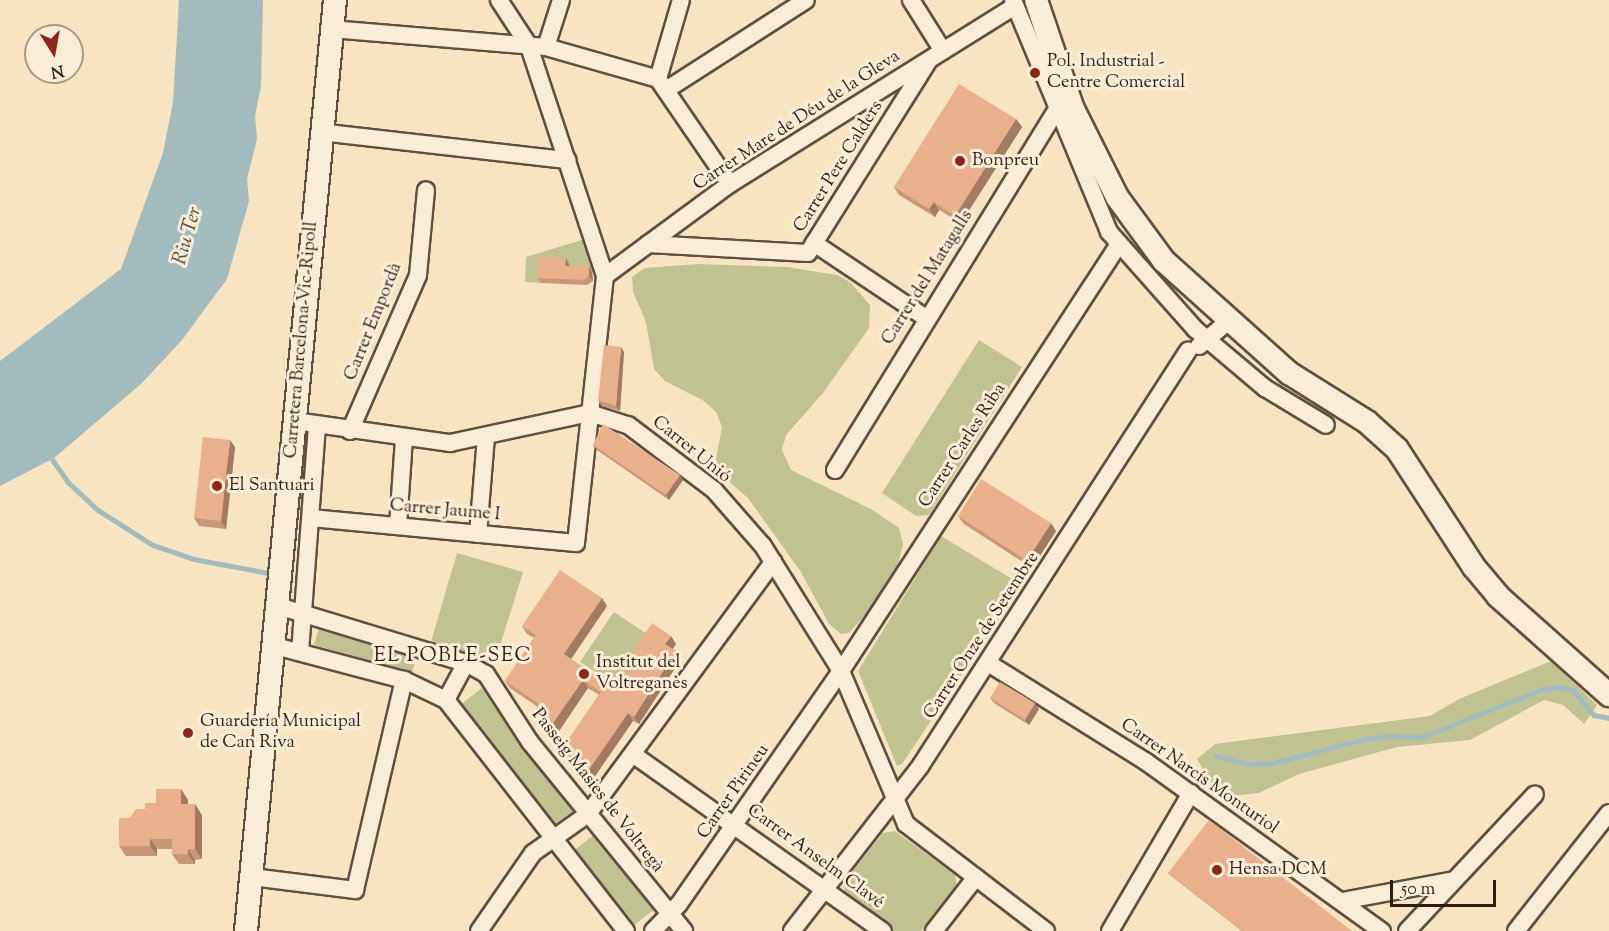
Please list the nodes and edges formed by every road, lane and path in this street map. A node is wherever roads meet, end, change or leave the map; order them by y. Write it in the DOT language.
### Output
graph roads {
  1 [pos="335,0"];
  2 [pos="499,0"];
  3 [pos="561,0"];
  4 [pos="681,0"];
  5 [pos="806,0"];
  6 [pos="911,0"];
  7 [pos="1022,1"];
  8 [pos="330,29"];
  9 [pos="538,46"];
  10 [pos="937,55"];
  11 [pos="662,85"];
  12 [pos="1058,108"];
  13 [pos="320,132"];
  14 [pos="567,160"];
  15 [pos="730,184"];
  16 [pos="426,190"];
  17 [pos="814,243"];
  18 [pos="648,244"];
  19 [pos="1119,244"];
  20 [pos="605,276"];
  21 [pos="1212,306"];
  22 [pos="926,318"];
  23 [pos="1229,321"];
  24 [pos="1195,328"];
  25 [pos="1209,341"];
  26 [pos="1188,351"];
  27 [pos="590,413"];
  28 [pos="306,423"];
  29 [pos="1326,425"];
  30 [pos="350,431"];
  31 [pos="486,436"];
  32 [pos="404,438"];
  33 [pos="835,470"];
  34 [pos="311,518"];
  35 [pos="398,526"];
  36 [pos="478,534"];
  37 [pos="773,562"];
  38 [pos="278,606"];
  39 [pos="303,613"];
  40 [pos="275,646"];
  41 [pos="300,652"];
  42 [pos="466,663"];
  43 [pos="988,663"];
  44 [pos="841,670"];
  45 [pos="404,680"];
  46 [pos="1609,696"];
  47 [pos="446,700"];
  48 [pos="633,755"];
  49 [pos="1191,793"];
  50 [pos="1535,794"];
  51 [pos="894,801"];
  52 [pos="1609,813"];
  53 [pos="588,814"];
  54 [pos="735,824"];
  55 [pos="553,842"];
  56 [pos="976,877"];
  57 [pos="252,878"];
  58 [pos="1454,880"];
  59 [pos="826,890"];
  60 [pos="1342,901"];
  61 [pos="669,914"];
  62 [pos="246,931"];
  63 [pos="479,931"];
  64 [pos="626,931"];
  65 [pos="654,931"];
  66 [pos="684,931"];
  67 [pos="792,931"];
  68 [pos="883,931"];
  69 [pos="934,931"];
  70 [pos="1046,931"];
  71 [pos="1110,931"];
  72 [pos="1382,931"];
  73 [pos="1407,931"];
  74 [pos="1516,931"];
  1 -- 8 [label="street, Carretera Barcelona-Vic-Ripoll"];
  2 -- 9 [label="street"];
  3 -- 9 [label="street"];
  4 -- 11 [label="street"];
  5 -- 11 [label="street"];
  6 -- 10 [label="street"];
  7 -- 10 [label="street, Carrer Mare de Déu de la Gleva"];
  7 -- 12 [label="street"];
  7 -- 21 [label="street"];
  8 -- 9 [label="street"];
  8 -- 13 [label="street, Carretera Barcelona-Vic-Ripoll"];
  9 -- 11 [label="street"];
  9 -- 14 [label="street"];
  10 -- 15 [label="street, Carrer Mare de Déu de la Gleva"];
  10 -- 17 [label="street, Carrer Pere Calders"];
  11 -- 15 [label="street"];
  12 -- 19 [label="street"];
  12 -- 22 [label="street, Carrer del Matagalls"];
  13 -- 14 [label="street"];
  13 -- 28 [label="street, Carretera Barcelona-Vic-Ripoll"];
  14 -- 20 [label="street"];
  15 -- 18 [label="street, Carrer Mare de Déu de la Gleva"];
  16 -- 30 [label="street, Carrer Empordà"];
  17 -- 18 [label="street, Carrer Pere Calders"];
  17 -- 22 [label="street"];
  18 -- 20 [label="street, Carrer Mare de Déu de la Gleva"];
  19 -- 24 [label="street"];
  19 -- 44 [label="street, Carrer Carles Riba"];
  20 -- 27 [label="street"];
  21 -- 23 [label="street"];
  21 -- 24 [label="street"];
  22 -- 33 [label="street, Carrer del Matagalls"];
  23 -- 25 [label="street"];
  23 -- 46 [label="street"];
  24 -- 25 [label="street"];
  24 -- 26 [label="street, Carrer Onze de Setembre"];
  25 -- 26 [label="street"];
  25 -- 29 [label="street"];
  26 -- 43 [label="street, Carrer Onze de Setembre"];
  27 -- 31 [label="street, Carrer Unió"];
  27 -- 36 [label="street, Carrer Jaume I"];
  27 -- 37 [label="street, Carrer Unió"];
  28 -- 30 [label="street, Carrer Unió"];
  28 -- 34 [label="street"];
  28 -- 38 [label="street, Carretera Barcelona-Vic-Ripoll"];
  30 -- 32 [label="street, Carrer Unió"];
  31 -- 32 [label="street, Carrer Unió"];
  31 -- 36 [label="street"];
  32 -- 35 [label="street"];
  34 -- 35 [label="street, Carrer Jaume I"];
  34 -- 39 [label="street"];
  35 -- 36 [label="street, Carrer Jaume I"];
  37 -- 44 [label="street, Carrer Unió"];
  37 -- 48 [label="street"];
  38 -- 39 [label="street, Passeig Masies de Voltregà"];
  38 -- 40 [label="street, Carretera Barcelona-Vic-Ripoll"];
  39 -- 41 [label="street"];
  39 -- 42 [label="street, Passeig Masies de Voltregà"];
  40 -- 41 [label="street"];
  40 -- 57 [label="street, Carretera Barcelona-Vic-Ripoll"];
  41 -- 45 [label="street"];
  42 -- 47 [label="street"];
  42 -- 53 [label="street, Passeig Masies de Voltregà"];
  43 -- 49 [label="street, Carrer Narcís Monturiol"];
  43 -- 51 [label="street, Carrer Onze de Setembre"];
  44 -- 51 [label="street, Carrer Unió"];
  44 -- 54 [label="street, Carrer Pirineu"];
  45 -- 47 [label="street"];
  45 -- 57 [label="street"];
  47 -- 55 [label="street"];
  48 -- 53 [label="street"];
  48 -- 54 [label="street, Carrer Anselm Clavé"];
  49 -- 60 [label="street, Carrer Narcís Monturiol"];
  49 -- 71 [label="street"];
  50 -- 58 [label="street"];
  51 -- 56 [label="street, Carrer Unió"];
  51 -- 59 [label="street, Carrer Onze de Setembre"];
  52 -- 74 [label="street"];
  53 -- 55 [label="street"];
  53 -- 61 [label="street, Passeig Masies de Voltregà"];
  54 -- 59 [label="street, Carrer Anselm Clavé"];
  54 -- 61 [label="street, Carrer Pirineu"];
  55 -- 63 [label="street"];
  55 -- 64 [label="street"];
  56 -- 69 [label="street"];
  56 -- 70 [label="street, Carrer Unió"];
  57 -- 62 [label="street, Carretera Barcelona-Vic-Ripoll"];
  58 -- 60 [label="street"];
  58 -- 73 [label="street"];
  59 -- 67 [label="street, Carrer Onze de Setembre"];
  59 -- 68 [label="street, Carrer Anselm Clavé"];
  60 -- 72 [label="street, Carrer Narcís Monturiol"];
  61 -- 65 [label="street, Carrer Pirineu"];
  61 -- 66 [label="street, Passeig Masies de Voltregà"];
}
